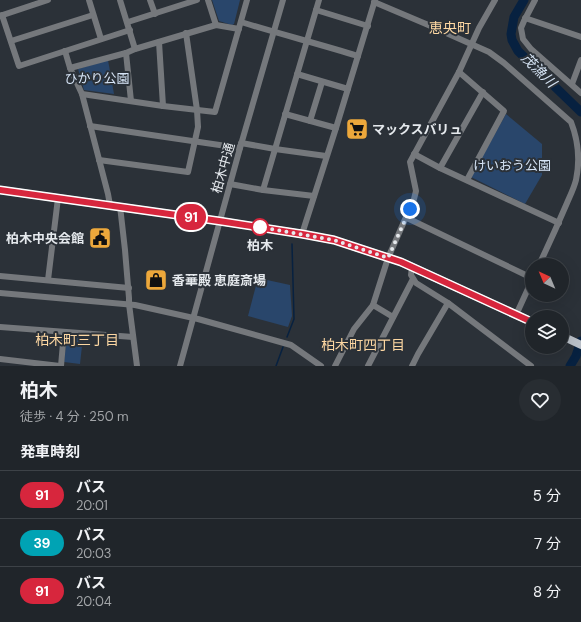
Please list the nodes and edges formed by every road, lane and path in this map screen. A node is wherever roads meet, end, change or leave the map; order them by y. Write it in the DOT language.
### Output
graph roads {
  1 [pos="48,0"];
  2 [pos="89,0"];
  3 [pos="120,0"];
  4 [pos="150,0"];
  5 [pos="197,0"];
  6 [pos="208,0"];
  7 [pos="247,0"];
  8 [pos="283,0"];
  9 [pos="319,0"];
  10 [pos="495,0"];
  11 [pos="535,0"];
  12 [pos="375,1"];
  13 [pos="181,2"];
  14 [pos="316,10"];
  15 [pos="93,14"];
  16 [pos="155,14"];
  17 [pos="1,15"];
  18 [pos="525,18"];
  19 [pos="128,22"];
  20 [pos="241,22"];
  21 [pos="216,24"];
  22 [pos="368,26"];
  23 [pos="239,29"];
  24 [pos="130,30"];
  25 [pos="274,32"];
  26 [pos="186,33"];
  27 [pos="581,37"];
  28 [pos="11,40"];
  29 [pos="101,40"];
  30 [pos="307,40"];
  31 [pos="158,42"];
  32 [pos="472,44"];
  33 [pos="135,49"];
  34 [pos="65,51"];
  35 [pos="126,53"];
  36 [pos="358,56"];
  37 [pos="581,60"];
  38 [pos="70,68"];
  39 [pos="459,72"];
  40 [pos="297,74"];
  41 [pos="322,82"];
  42 [pos="572,84"];
  43 [pos="348,89"];
  44 [pos="483,92"];
  45 [pos="581,93"];
  46 [pos="82,94"];
  47 [pos="130,101"];
  48 [pos="163,106"];
  49 [pos="197,110"];
  50 [pos="286,114"];
  51 [pos="310,121"];
  52 [pos="90,126"];
  53 [pos="336,128"];
  54 [pos="195,141"];
  55 [pos="240,146"];
  56 [pos="275,150"];
  57 [pos="414,154"];
  58 [pos="326,156"];
  59 [pos="99,160"];
  60 [pos="440,168"];
  61 [pos="467,180"];
  62 [pos="230,184"];
  63 [pos="0,190"];
  64 [pos="263,190"];
  65 [pos="314,196"];
  66 [pos="58,198"];
  67 [pos="110,205"];
  68 [pos="120,206"];
  69 [pos="406,218"];
  70 [pos="219,221"];
  71 [pos="558,223"];
  72 [pos="302,234"];
  73 [pos="388,258"];
  74 [pos="542,258"];
  75 [pos="412,267"];
  76 [pos="0,276"];
  77 [pos="525,276"];
  78 [pos="413,279"];
  79 [pos="48,280"];
  80 [pos="128,288"];
  81 [pos="0,294"];
  82 [pos="525,295"];
  83 [pos="448,303"];
  84 [pos="129,304"];
  85 [pos="373,305"];
  86 [pos="516,315"];
  87 [pos="393,317"];
  88 [pos="193,318"];
  89 [pos="525,319"];
  90 [pos="0,328"];
  91 [pos="64,332"];
  92 [pos="132,338"];
  93 [pos="569,339"];
  94 [pos="579,344"];
  95 [pos="0,359"];
  96 [pos="14,363"];
  97 [pos="45,365"];
  98 [pos="61,366"];
  99 [pos="137,366"];
  100 [pos="180,366"];
  101 [pos="321,366"];
  102 [pos="335,366"];
  103 [pos="368,366"];
  104 [pos="412,366"];
  105 [pos="531,366"];
  1 -- 17 [label="street"];
  2 -- 15 [label="street"];
  3 -- 19 [label="street"];
  4 -- 16 [label="street"];
  5 -- 13 [label="street"];
  6 -- 21 [label="street"];
  7 -- 20 [label="street"];
  8 -- 25 [label="street, 柏木中通"];
  9 -- 14 [label="street"];
  10 -- 32 [label="street"];
  11 -- 18 [label="street"];
  12 -- 22 [label="street"];
  12 -- 32 [label="street"];
  13 -- 16 [label="street"];
  14 -- 22 [label="street"];
  14 -- 30 [label="street"];
  15 -- 28 [label="street"];
  15 -- 29 [label="street"];
  16 -- 19 [label="street"];
  17 -- 28 [label="street"];
  18 -- 27 [label="street"];
  18 -- 42 [label="street"];
  19 -- 24 [label="street"];
  20 -- 23 [label="street"];
  20 -- 25 [label="street"];
  21 -- 23 [label="street"];
  21 -- 26 [label="street"];
  22 -- 36 [label="street"];
  23 -- 49 [label="street"];
  24 -- 29 [label="street"];
  24 -- 33 [label="street"];
  25 -- 30 [label="street"];
  25 -- 55 [label="street, 柏木中通"];
  26 -- 31 [label="street"];
  26 -- 49 [label="street"];
  28 -- 34 [label="street"];
  29 -- 34 [label="street"];
  30 -- 36 [label="street"];
  30 -- 40 [label="street"];
  31 -- 33 [label="street"];
  31 -- 48 [label="street"];
  32 -- 39 [label="street"];
  32 -- 71 [label="street"];
  33 -- 35 [label="street"];
  34 -- 38 [label="street"];
  35 -- 38 [label="street"];
  35 -- 47 [label="street"];
  36 -- 43 [label="street"];
  37 -- 42 [label="street"];
  38 -- 46 [label="street"];
  39 -- 44 [label="street"];
  39 -- 57 [label="street"];
  40 -- 41 [label="street"];
  40 -- 50 [label="street"];
  41 -- 43 [label="street"];
  41 -- 51 [label="street"];
  42 -- 45 [label="street"];
  43 -- 53 [label="street"];
  44 -- 60 [label="street"];
  44 -- 61 [label="street"];
  46 -- 47 [label="street"];
  46 -- 52 [label="street"];
  47 -- 48 [label="street"];
  48 -- 49 [label="street"];
  49 -- 54 [label="street"];
  50 -- 51 [label="street"];
  50 -- 56 [label="street"];
  51 -- 53 [label="street"];
  52 -- 54 [label="street"];
  52 -- 59 [label="street"];
  53 -- 58 [label="street"];
  54 -- 55 [label="street"];
  54 -- 59 [label="street"];
  55 -- 56 [label="street"];
  55 -- 62 [label="street, 柏木中通"];
  56 -- 58 [label="street"];
  56 -- 64 [label="street"];
  57 -- 60 [label="street"];
  57 -- 69 [label="street"];
  58 -- 65 [label="street"];
  59 -- 67 [label="street"];
  60 -- 61 [label="street"];
  61 -- 71 [label="street"];
  62 -- 64 [label="street"];
  62 -- 70 [label="street, 柏木中通"];
  63 -- 66 [label="main road"];
  64 -- 65 [label="street"];
  65 -- 72 [label="street"];
  66 -- 67 [label="main road"];
  66 -- 79 [label="street"];
  67 -- 68 [label="main road"];
  68 -- 70 [label="main road"];
  68 -- 80 [label="street"];
  69 -- 73 [label="street"];
  69 -- 77 [label="street"];
  70 -- 72 [label="main road"];
  70 -- 88 [label="street, 柏木中通"];
  71 -- 74 [label="street"];
  72 -- 73 [label="main road"];
  73 -- 75 [label="main road"];
  73 -- 85 [label="street"];
  75 -- 78 [label="street"];
  75 -- 86 [label="main road"];
  76 -- 79 [label="street"];
  78 -- 83 [label="street"];
  78 -- 87 [label="street"];
  79 -- 80 [label="street"];
  80 -- 84 [label="street"];
  81 -- 84 [label="street"];
  82 -- 86 [label="street"];
  83 -- 104 [label="street"];
  83 -- 105 [label="street"];
  84 -- 88 [label="street"];
  84 -- 92 [label="street"];
  85 -- 87 [label="street"];
  85 -- 102 [label="street"];
  86 -- 89 [label="main road"];
  87 -- 103 [label="street"];
  88 -- 100 [label="street, 柏木中通"];
  88 -- 101 [label="street"];
  90 -- 91 [label="street"];
  91 -- 92 [label="street"];
  91 -- 98 [label="street"];
  92 -- 99 [label="street"];
  93 -- 94 [label="main road"];
  95 -- 96 [label="street"];
  96 -- 97 [label="street"];
  97 -- 98 [label="street"];
}
